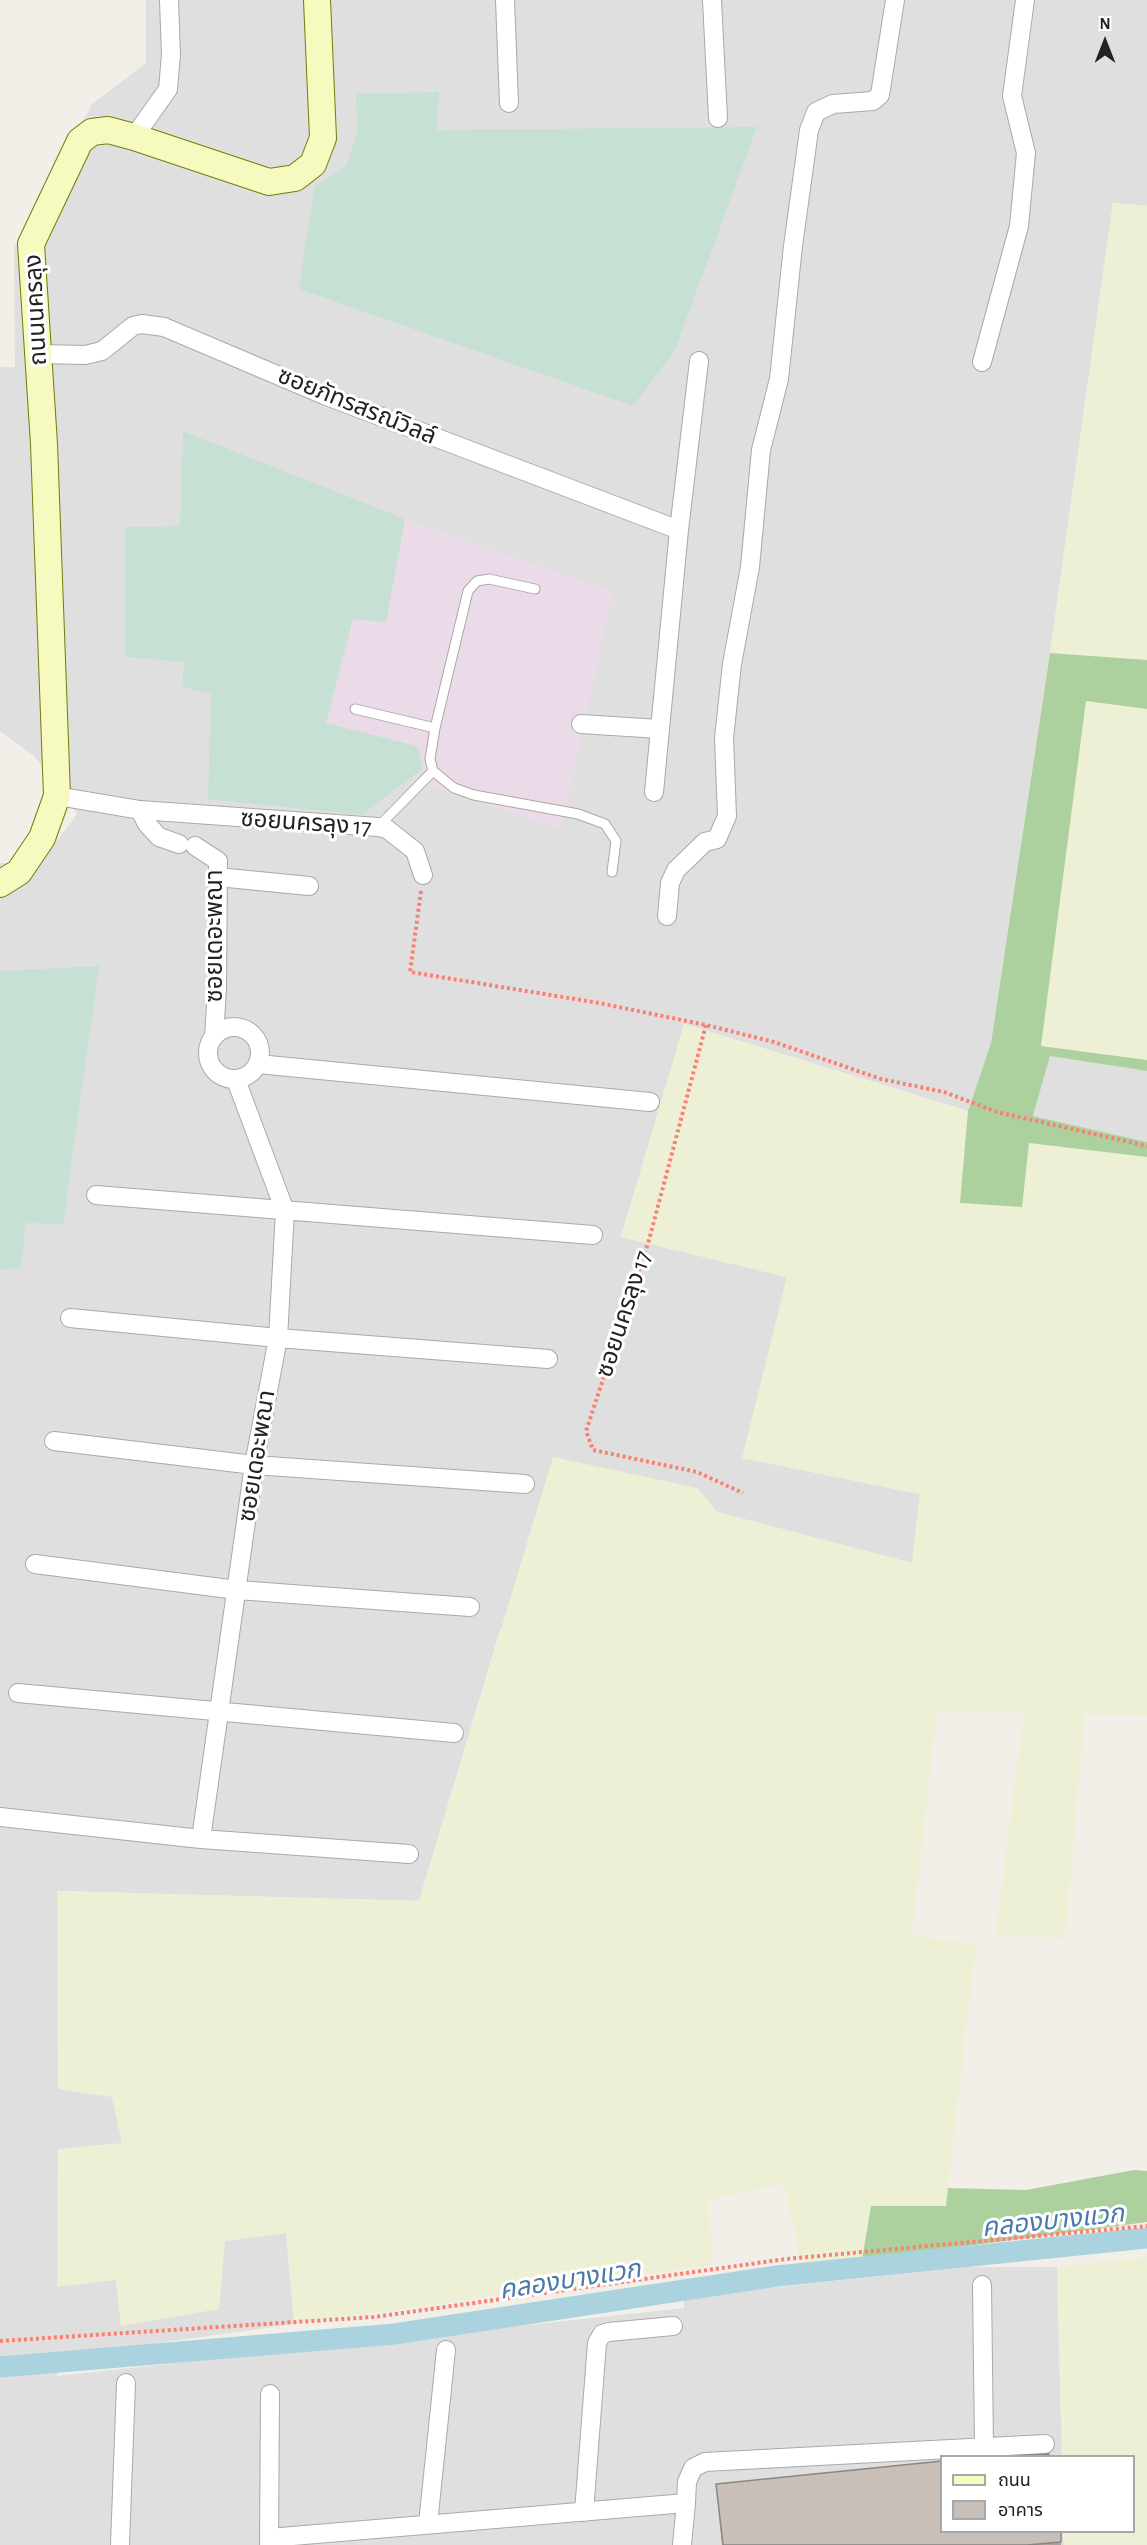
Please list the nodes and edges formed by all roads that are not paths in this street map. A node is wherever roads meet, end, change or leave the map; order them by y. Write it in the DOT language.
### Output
graph roads {
  1 [pos="169,0"];
  2 [pos="317,0"];
  3 [pos="505,0"];
  4 [pos="712,0"];
  5 [pos="895,0"];
  6 [pos="1025,0"];
  7 [pos="509,104"];
  8 [pos="718,118"];
  9 [pos="134,137"];
  10 [pos="38,354"];
  11 [pos="699,361"];
  12 [pos="982,362"];
  13 [pos="679,530"];
  14 [pos="535,589"];
  15 [pos="355,710"];
  16 [pos="581,724"];
  17 [pos="435,728"];
  18 [pos="659,729"];
  19 [pos="433,771"];
  20 [pos="654,792"];
  21 [pos="57,796"];
  22 [pos="140,810"];
  23 [pos="378,827"];
  24 [pos="612,872"];
  25 [pos="423,875"];
  26 [pos="218,877"];
  27 [pos="0,884"];
  28 [pos="309,886"];
  29 [pos="667,916"];
  30 [pos="214,1037"];
  31 [pos="258,1064"];
  32 [pos="236,1080"];
  33 [pos="650,1102"];
  34 [pos="96,1195"];
  35 [pos="285,1211"];
  36 [pos="593,1235"];
  37 [pos="70,1318"];
  38 [pos="278,1338"];
  39 [pos="548,1359"];
  40 [pos="54,1441"];
  41 [pos="254,1465"];
  42 [pos="525,1484"];
  43 [pos="35,1564"];
  44 [pos="237,1590"];
  45 [pos="470,1607"];
  46 [pos="18,1693"];
  47 [pos="218,1713"];
  48 [pos="454,1733"];
  49 [pos="0,1817"];
  50 [pos="201,1839"];
  51 [pos="409,1854"];
  52 [pos="982,2285"];
  53 [pos="673,2326"];
  54 [pos="446,2350"];
  55 [pos="126,2383"];
  56 [pos="270,2394"];
  57 [pos="1045,2445"];
  58 [pos="984,2446"];
  59 [pos="686,2503"];
  60 [pos="584,2512"];
  61 [pos="428,2524"];
  62 [pos="269,2542"];
  63 [pos="120,2545"];
  64 [pos="682,2545"];
  1 -- 9 [label="street"];
  2 -- 9 [label="street, ถนนนครลุง"];
  3 -- 7 [label="street"];
  4 -- 8 [label="street"];
  5 -- 29 [label="street"];
  6 -- 12 [label="street"];
  9 -- 10 [label="street, ถนนนครลุง"];
  10 -- 13 [label="street, ซอยภัทรสรณ์วิลล์"];
  10 -- 21 [label="street, ถนนนครลุง"];
  11 -- 13 [label="street"];
  13 -- 18 [label="street"];
  14 -- 17 [label="lane"];
  15 -- 17 [label="lane"];
  16 -- 18 [label="street"];
  17 -- 19 [label="lane"];
  18 -- 20 [label="street"];
  19 -- 23 [label="lane"];
  19 -- 24 [label="lane"];
  21 -- 22 [label="street, ซอยนครลุง 17"];
  21 -- 27 [label="street, ถนนนครลุง"];
  22 -- 23 [label="street, ซอยนครลุง 17"];
  22 -- 26 [label="street, ซอยเดอะพณา"];
  23 -- 25 [label="street, ซอยนครลุง 17"];
  26 -- 28 [label="street"];
  26 -- 30 [label="street, ซอยเดอะพณา"];
  30 -- 31 [label="street, ซอยเดอะพณา"];
  30 -- 32 [label="street, ซอยเดอะพณา"];
  31 -- 32 [label="street"];
  31 -- 33 [label="street"];
  32 -- 35 [label="street, ซอยเดอะพณา"];
  34 -- 35 [label="street"];
  35 -- 36 [label="street"];
  35 -- 38 [label="street, ซอยเดอะพณา"];
  37 -- 38 [label="street"];
  38 -- 39 [label="street"];
  38 -- 41 [label="street, ซอยเดอะพณา"];
  40 -- 41 [label="street"];
  41 -- 42 [label="street"];
  41 -- 44 [label="street, ซอยเดอะพณา"];
  43 -- 44 [label="street"];
  44 -- 45 [label="street"];
  44 -- 47 [label="street, ซอยเดอะพณา"];
  46 -- 47 [label="street"];
  47 -- 48 [label="street"];
  47 -- 50 [label="street, ซอยเดอะพณา"];
  49 -- 50 [label="street"];
  50 -- 51 [label="street"];
  52 -- 58 [label="street"];
  53 -- 60 [label="street"];
  54 -- 61 [label="street"];
  55 -- 63 [label="street"];
  56 -- 62 [label="street"];
  57 -- 58 [label="street"];
  58 -- 59 [label="street"];
  59 -- 60 [label="street"];
  59 -- 64 [label="street"];
  60 -- 61 [label="street"];
  61 -- 62 [label="street"];
}
